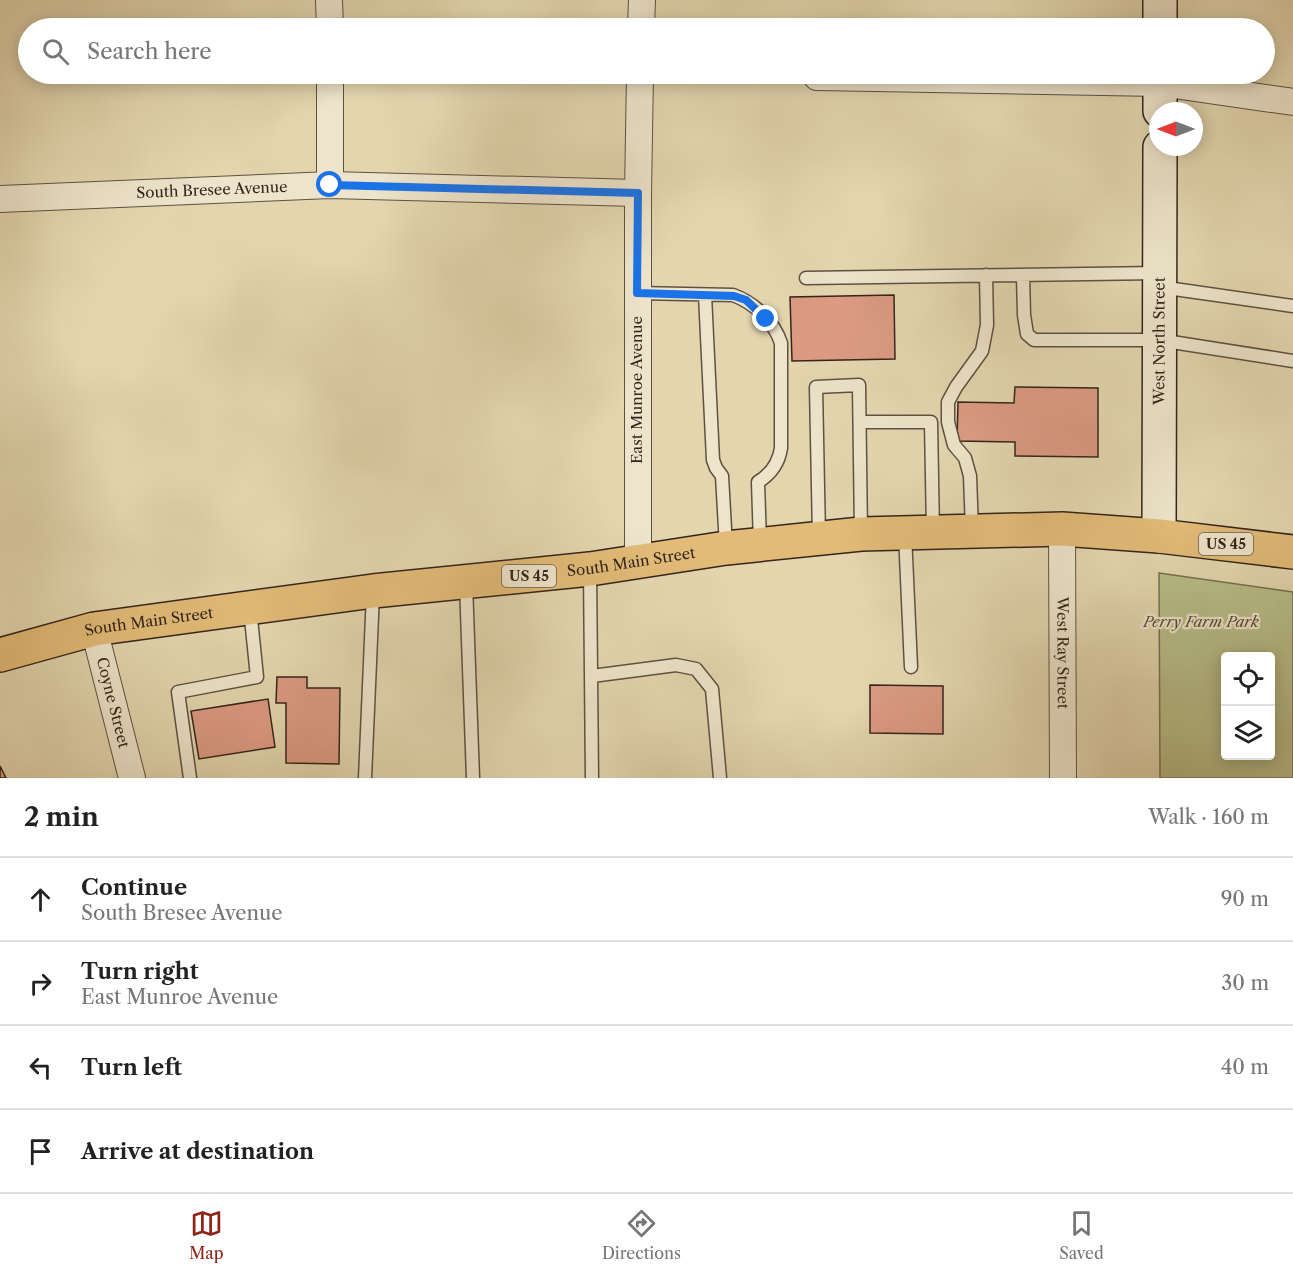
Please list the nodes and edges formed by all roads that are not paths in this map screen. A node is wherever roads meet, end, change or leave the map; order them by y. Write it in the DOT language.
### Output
graph roads {
  1 [pos="330,0"];
  2 [pos="642,0"];
  3 [pos="1160,0"];
  4 [pos="330,18"];
  5 [pos="641,18"];
  6 [pos="1160,18"];
  7 [pos="330,84"];
  8 [pos="640,84"];
  9 [pos="1017,84"];
  10 [pos="1160,89"];
  11 [pos="1293,102"];
  12 [pos="1160,156"];
  13 [pos="330,185"];
  14 [pos="638,193"];
  15 [pos="0,199"];
  16 [pos="986,275"];
  17 [pos="1023,275"];
  18 [pos="806,278"];
  19 [pos="1159,280"];
  20 [pos="637,293"];
  21 [pos="705,295"];
  22 [pos="1293,306"];
  23 [pos="1159,340"];
  24 [pos="1293,361"];
  25 [pos="860,422"];
  26 [pos="1062,529"];
  27 [pos="972,532"];
  28 [pos="919,533"];
  29 [pos="861,534"];
  30 [pos="1159,536"];
  31 [pos="819,538"];
  32 [pos="760,544"];
  33 [pos="726,548"];
  34 [pos="1293,552"];
  35 [pos="638,562"];
  36 [pos="590,569"];
  37 [pos="466,583"];
  38 [pos="373,591"];
  39 [pos="250,608"];
  40 [pos="94,629"];
  41 [pos="0,655"];
  42 [pos="911,667"];
  43 [pos="592,676"];
  44 [pos="132,778"];
  45 [pos="190,778"];
  46 [pos="365,778"];
  47 [pos="473,778"];
  48 [pos="592,778"];
  49 [pos="720,778"];
  50 [pos="1064,778"];
  1 -- 4 [label="street"];
  2 -- 5 [label="street"];
  3 -- 6 [label="main road"];
  7 -- 13 [label="street"];
  8 -- 14 [label="street, East Munroe Avenue"];
  9 -- 10 [label="street"];
  10 -- 11 [label="street"];
  12 -- 19 [label="main road, West North Street"];
  13 -- 14 [label="street, South Bresee Avenue"];
  13 -- 15 [label="street, South Bresee Avenue"];
  14 -- 20 [label="street, East Munroe Avenue"];
  16 -- 17 [label="lane"];
  16 -- 18 [label="lane"];
  16 -- 27 [label="lane"];
  17 -- 19 [label="lane"];
  17 -- 23 [label="lane"];
  19 -- 22 [label="lane"];
  19 -- 23 [label="main road, West North Street"];
  20 -- 21 [label="lane"];
  20 -- 35 [label="street, East Munroe Avenue"];
  21 -- 32 [label="lane"];
  21 -- 33 [label="lane"];
  23 -- 24 [label="lane"];
  23 -- 30 [label="main road, West North Street"];
  25 -- 28 [label="lane"];
  25 -- 29 [label="lane"];
  25 -- 31 [label="lane"];
  26 -- 27 [label="main road, South Main Street / US 45"];
  26 -- 30 [label="main road, South Main Street / US 45"];
  26 -- 50 [label="street, West Ray Street"];
  27 -- 28 [label="main road, South Main Street / US 45"];
  28 -- 29 [label="main road, South Main Street / US 45"];
  28 -- 42 [label="lane"];
  29 -- 31 [label="main road, South Main Street / US 45"];
  30 -- 34 [label="main road, US 45"];
  31 -- 32 [label="main road, South Main Street / US 45"];
  32 -- 33 [label="main road, South Main Street / US 45"];
  33 -- 35 [label="main road, South Main Street / US 45"];
  35 -- 36 [label="main road, South Main Street / US 45"];
  36 -- 37 [label="main road, South Main Street / US 45"];
  36 -- 43 [label="lane"];
  37 -- 38 [label="main road, South Main Street / US 45"];
  37 -- 47 [label="lane"];
  38 -- 39 [label="main road, South Main Street / US 45"];
  38 -- 46 [label="lane"];
  39 -- 40 [label="main road, South Main Street / US 45"];
  39 -- 45 [label="lane"];
  40 -- 41 [label="main road, South Main Street / US 45"];
  40 -- 44 [label="street, Coyne Street"];
  43 -- 48 [label="lane"];
  43 -- 49 [label="lane"];
}
